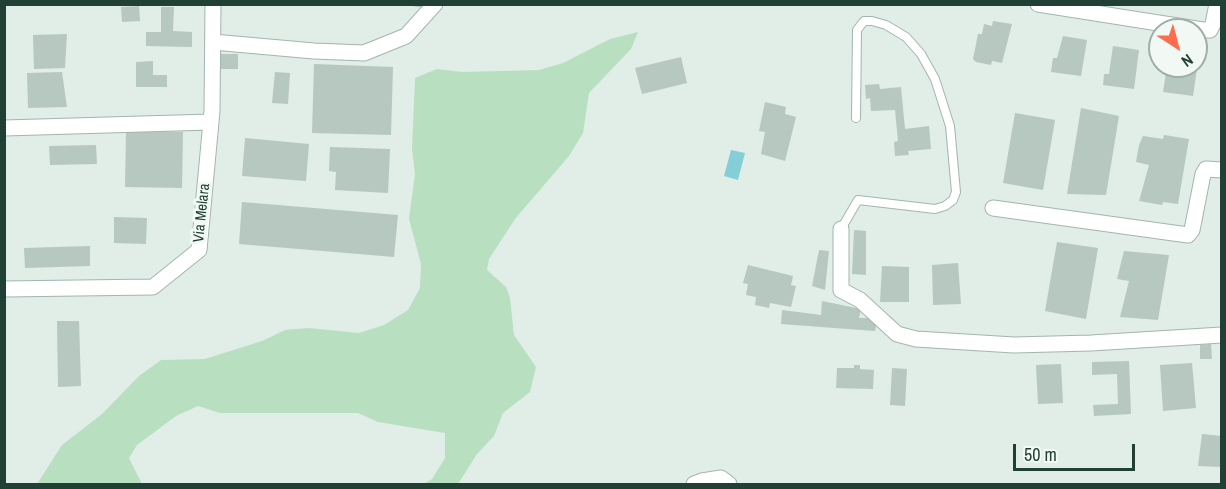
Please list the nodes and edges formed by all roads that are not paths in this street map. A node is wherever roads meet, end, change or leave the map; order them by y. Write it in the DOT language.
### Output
graph roads {
  1 [pos="213,4"];
  2 [pos="435,4"];
  3 [pos="1038,4"];
  4 [pos="1217,4"];
  5 [pos="213,42"];
  6 [pos="856,118"];
  7 [pos="211,122"];
  8 [pos="4,128"];
  9 [pos="1221,170"];
  10 [pos="993,208"];
  11 [pos="841,230"];
  12 [pos="4,289"];
  13 [pos="1221,335"];
  14 [pos="694,484"];
  15 [pos="729,484"];
  1 -- 5 [label="street, Via Melara"];
  2 -- 5 [label="street"];
  3 -- 4 [label="street"];
  5 -- 7 [label="street, Via Melara"];
  6 -- 11 [label="lane"];
  7 -- 8 [label="street"];
  7 -- 12 [label="street, Via Melara"];
  9 -- 10 [label="street"];
  11 -- 13 [label="street"];
  14 -- 15 [label="street"];
}
